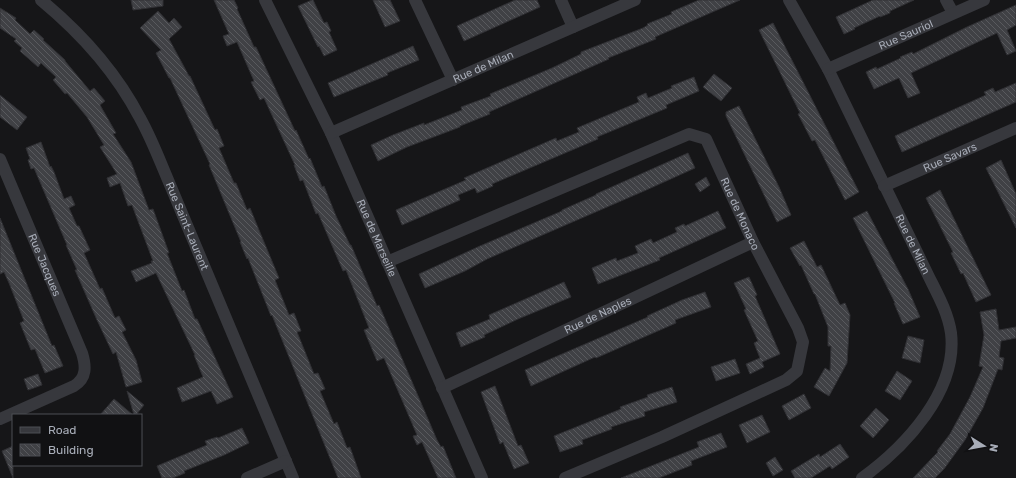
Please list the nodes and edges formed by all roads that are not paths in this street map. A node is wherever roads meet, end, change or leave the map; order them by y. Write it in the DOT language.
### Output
graph roads {
  1 [pos="41,0"];
  2 [pos="265,0"];
  3 [pos="415,0"];
  4 [pos="561,0"];
  5 [pos="635,0"];
  6 [pos="789,0"];
  7 [pos="946,0"];
  8 [pos="984,0"];
  9 [pos="953,13"];
  10 [pos="573,27"];
  11 [pos="828,69"];
  12 [pos="453,80"];
  13 [pos="331,133"];
  14 [pos="1014,133"];
  15 [pos="0,160"];
  16 [pos="884,186"];
  17 [pos="753,242"];
  18 [pos="387,262"];
  19 [pos="442,388"];
  20 [pos="0,419"];
  21 [pos="286,461"];
  22 [pos="248,478"];
  23 [pos="293,478"];
  24 [pos="482,478"];
  25 [pos="565,478"];
  26 [pos="862,478"];
  1 -- 21 [label="street, Rue Saint-Laurent"];
  2 -- 13 [label="street, Rue de Marseille"];
  3 -- 12 [label="street"];
  4 -- 10 [label="street"];
  5 -- 10 [label="street, Rue de Milan"];
  6 -- 11 [label="street, Rue de Milan"];
  7 -- 9 [label="street"];
  8 -- 9 [label="street, Rue Sauriol"];
  9 -- 11 [label="street, Rue Sauriol"];
  10 -- 12 [label="street, Rue de Milan"];
  11 -- 16 [label="street, Rue de Milan"];
  12 -- 13 [label="street, Rue de Milan"];
  13 -- 18 [label="street, Rue de Marseille"];
  14 -- 16 [label="street, Rue Savars"];
  15 -- 20 [label="street, Rue Jacques"];
  16 -- 26 [label="street, Rue de Milan"];
  17 -- 18 [label="street, Rue de Monaco"];
  17 -- 19 [label="street, Rue de Naples"];
  17 -- 25 [label="street, Rue de Monaco"];
  18 -- 19 [label="street, Rue de Marseille"];
  19 -- 24 [label="street, Rue de Marseille"];
  21 -- 22 [label="street"];
  21 -- 23 [label="street, Rue Saint-Laurent"];
}
